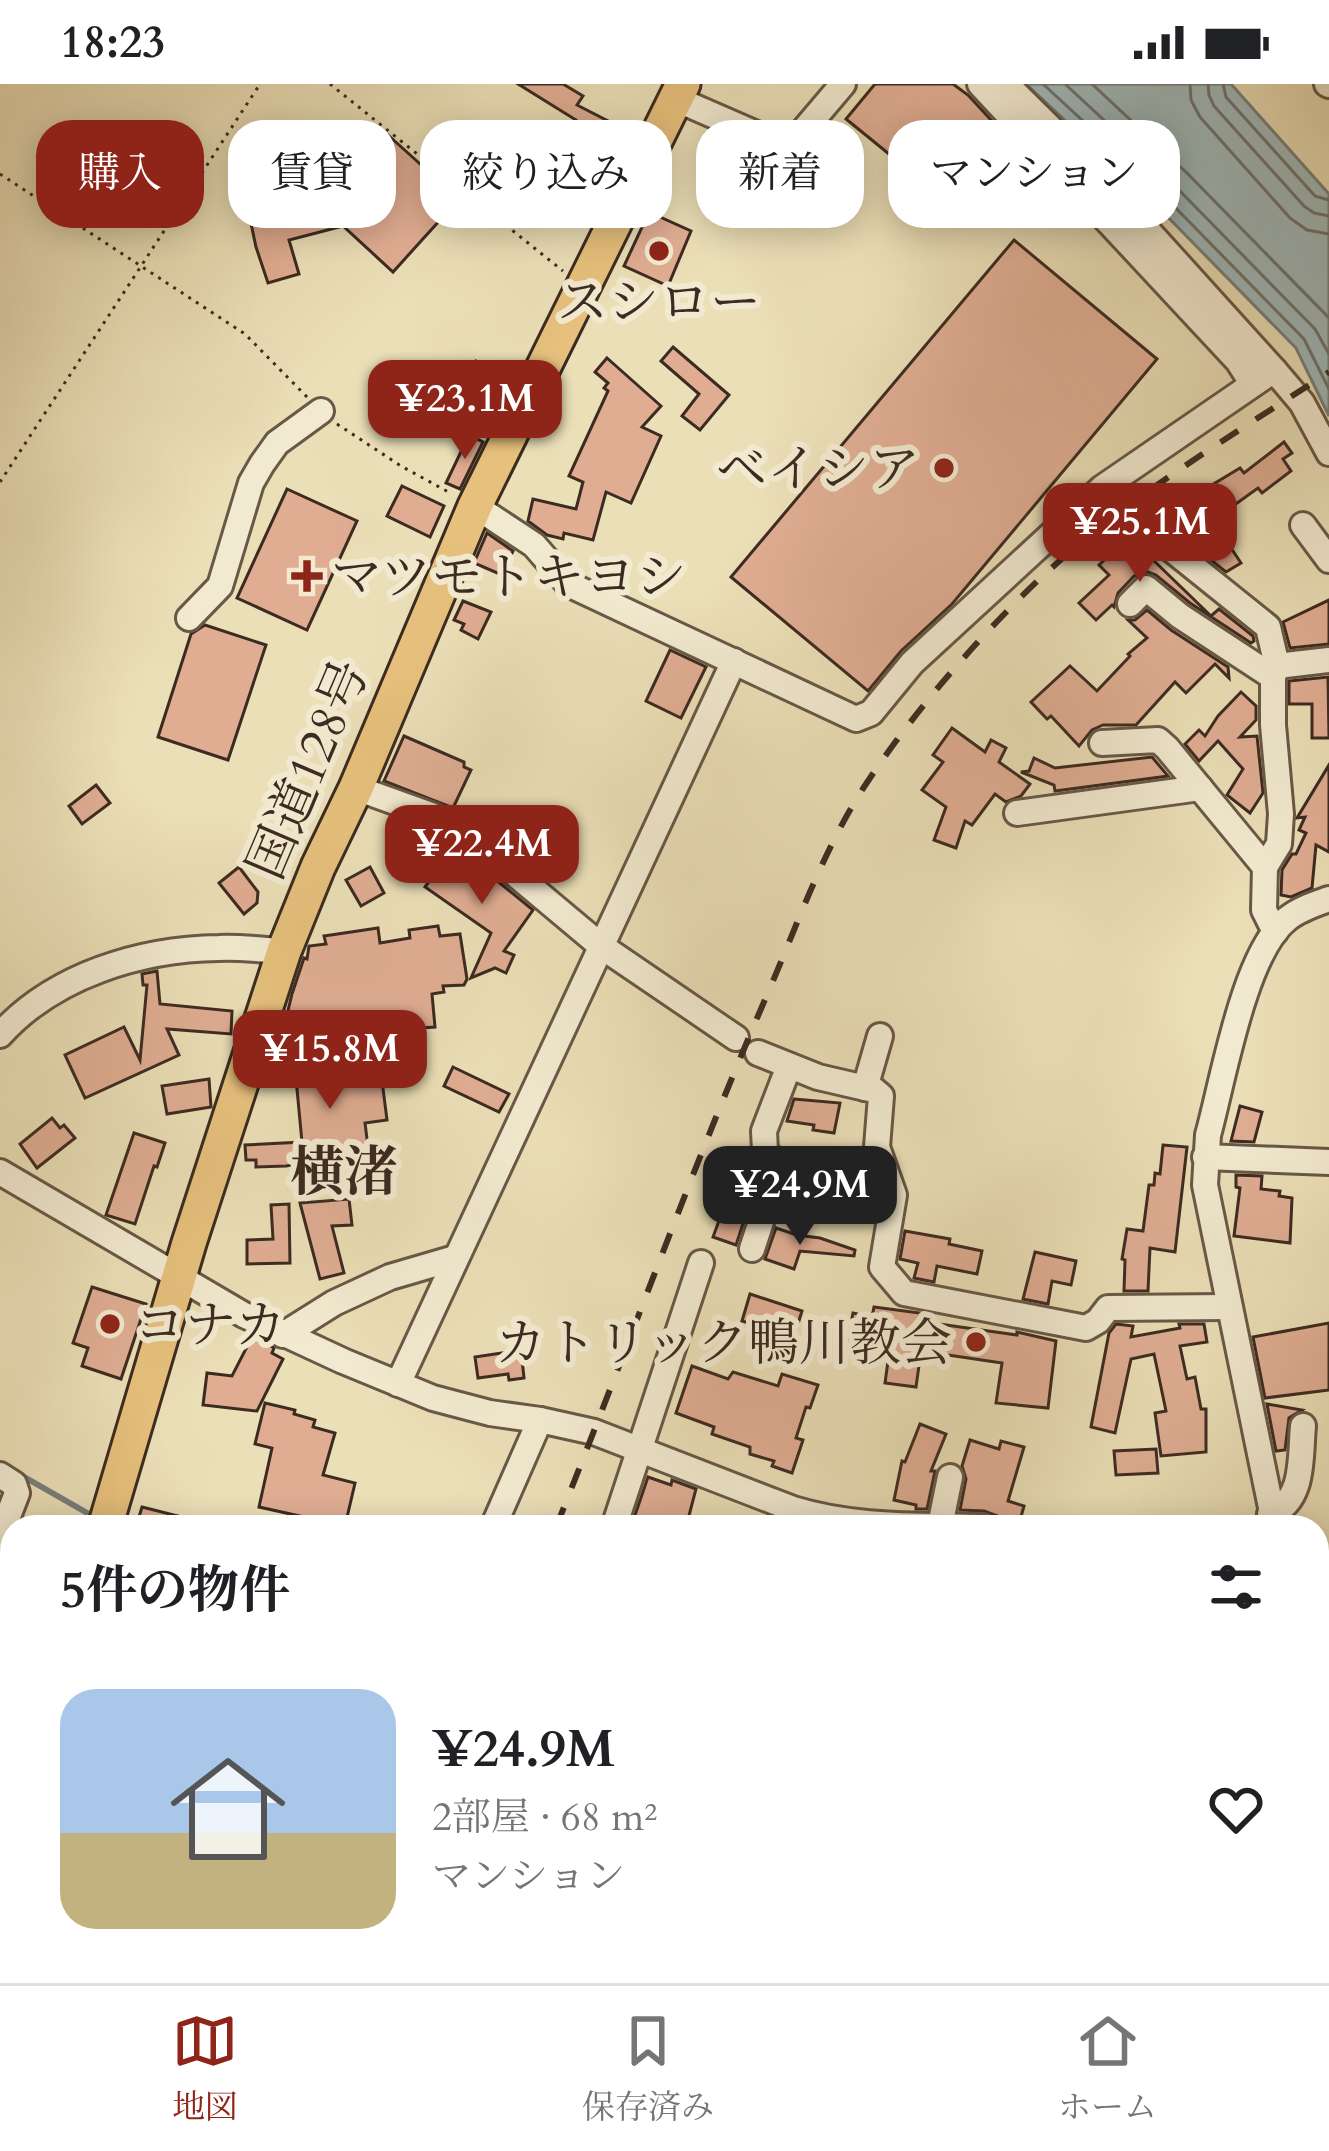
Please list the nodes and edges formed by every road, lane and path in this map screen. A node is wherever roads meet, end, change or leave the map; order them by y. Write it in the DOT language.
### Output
graph roads {
  1 [pos="260,84"];
  2 [pos="330,84"];
  3 [pos="843,84"];
  4 [pos="980,84"];
  5 [pos="1006,84"];
  6 [pos="680,92"];
  7 [pos="0,174"];
  8 [pos="584,284"];
  9 [pos="1263,376"];
  10 [pos="321,411"];
  11 [pos="1329,453"];
  12 [pos="0,482"];
  13 [pos="475,506"];
  14 [pos="1304,525"];
  15 [pos="1166,545"];
  16 [pos="1329,560"];
  17 [pos="1130,604"];
  18 [pos="189,618"];
  19 [pos="1329,660"];
  20 [pos="734,661"];
  21 [pos="1275,672"];
  22 [pos="1102,742"];
  23 [pos="356,788"];
  24 [pos="1200,788"];
  25 [pos="1017,813"];
  26 [pos="1265,867"];
  27 [pos="1329,899"];
  28 [pos="1275,932"];
  29 [pos="601,946"];
  30 [pos="284,951"];
  31 [pos="0,1035"];
  32 [pos="880,1036"];
  33 [pos="736,1037"];
  34 [pos="758,1053"];
  35 [pos="788,1066"];
  36 [pos="865,1088"];
  37 [pos="1205,1157"];
  38 [pos="1329,1162"];
  39 [pos="0,1172"];
  40 [pos="752,1249"];
  41 [pos="455,1258"];
  42 [pos="701,1263"];
  43 [pos="178,1279"];
  44 [pos="1228,1307"];
  45 [pos="283,1335"];
  46 [pos="398,1384"];
  47 [pos="540,1420"];
  48 [pos="1303,1426"];
  49 [pos="639,1449"];
  50 [pos="0,1474"];
  51 [pos="950,1477"];
  52 [pos="110,1512"];
  53 [pos="8,1515"];
  54 [pos="498,1515"];
  55 [pos="618,1515"];
  56 [pos="784,1515"];
  57 [pos="942,1515"];
  58 [pos="1271,1515"];
  59 [pos="1277,1515"];
  1 -- 12 [label="path"];
  2 -- 8 [label="path"];
  3 -- 6 [label="street"];
  4 -- 9 [label="street"];
  5 -- 9 [label="street"];
  6 -- 8 [label="highway, 国道128号"];
  7 -- 10 [label="path"];
  8 -- 13 [label="highway, 国道128号"];
  9 -- 11 [label="street"];
  9 -- 20 [label="street"];
  10 -- 13 [label="path"];
  10 -- 18 [label="street"];
  13 -- 20 [label="street"];
  13 -- 23 [label="highway, 国道128号"];
  14 -- 16 [label="street"];
  15 -- 21 [label="street"];
  17 -- 21 [label="street"];
  19 -- 21 [label="street"];
  20 -- 29 [label="street"];
  21 -- 26 [label="street"];
  22 -- 24 [label="street"];
  23 -- 29 [label="street"];
  23 -- 30 [label="highway, 国道128号"];
  24 -- 25 [label="street"];
  24 -- 26 [label="street"];
  26 -- 28 [label="street"];
  27 -- 28 [label="street"];
  28 -- 37 [label="street"];
  29 -- 33 [label="street"];
  29 -- 41 [label="street"];
  30 -- 31 [label="street"];
  30 -- 43 [label="highway, 国道128号"];
  32 -- 36 [label="street"];
  34 -- 35 [label="street"];
  35 -- 36 [label="street"];
  35 -- 40 [label="street"];
  36 -- 44 [label="street"];
  37 -- 38 [label="street"];
  37 -- 44 [label="street"];
  39 -- 43 [label="street"];
  41 -- 45 [label="street"];
  41 -- 46 [label="street"];
  42 -- 49 [label="street"];
  43 -- 45 [label="street"];
  43 -- 52 [label="highway, 国道128号"];
  44 -- 58 [label="street"];
  45 -- 46 [label="street"];
  46 -- 47 [label="street"];
  47 -- 49 [label="street"];
  47 -- 54 [label="street"];
  48 -- 59 [label="street"];
  49 -- 55 [label="street"];
  49 -- 56 [label="street"];
  50 -- 53 [label="street"];
  51 -- 57 [label="street"];
}
